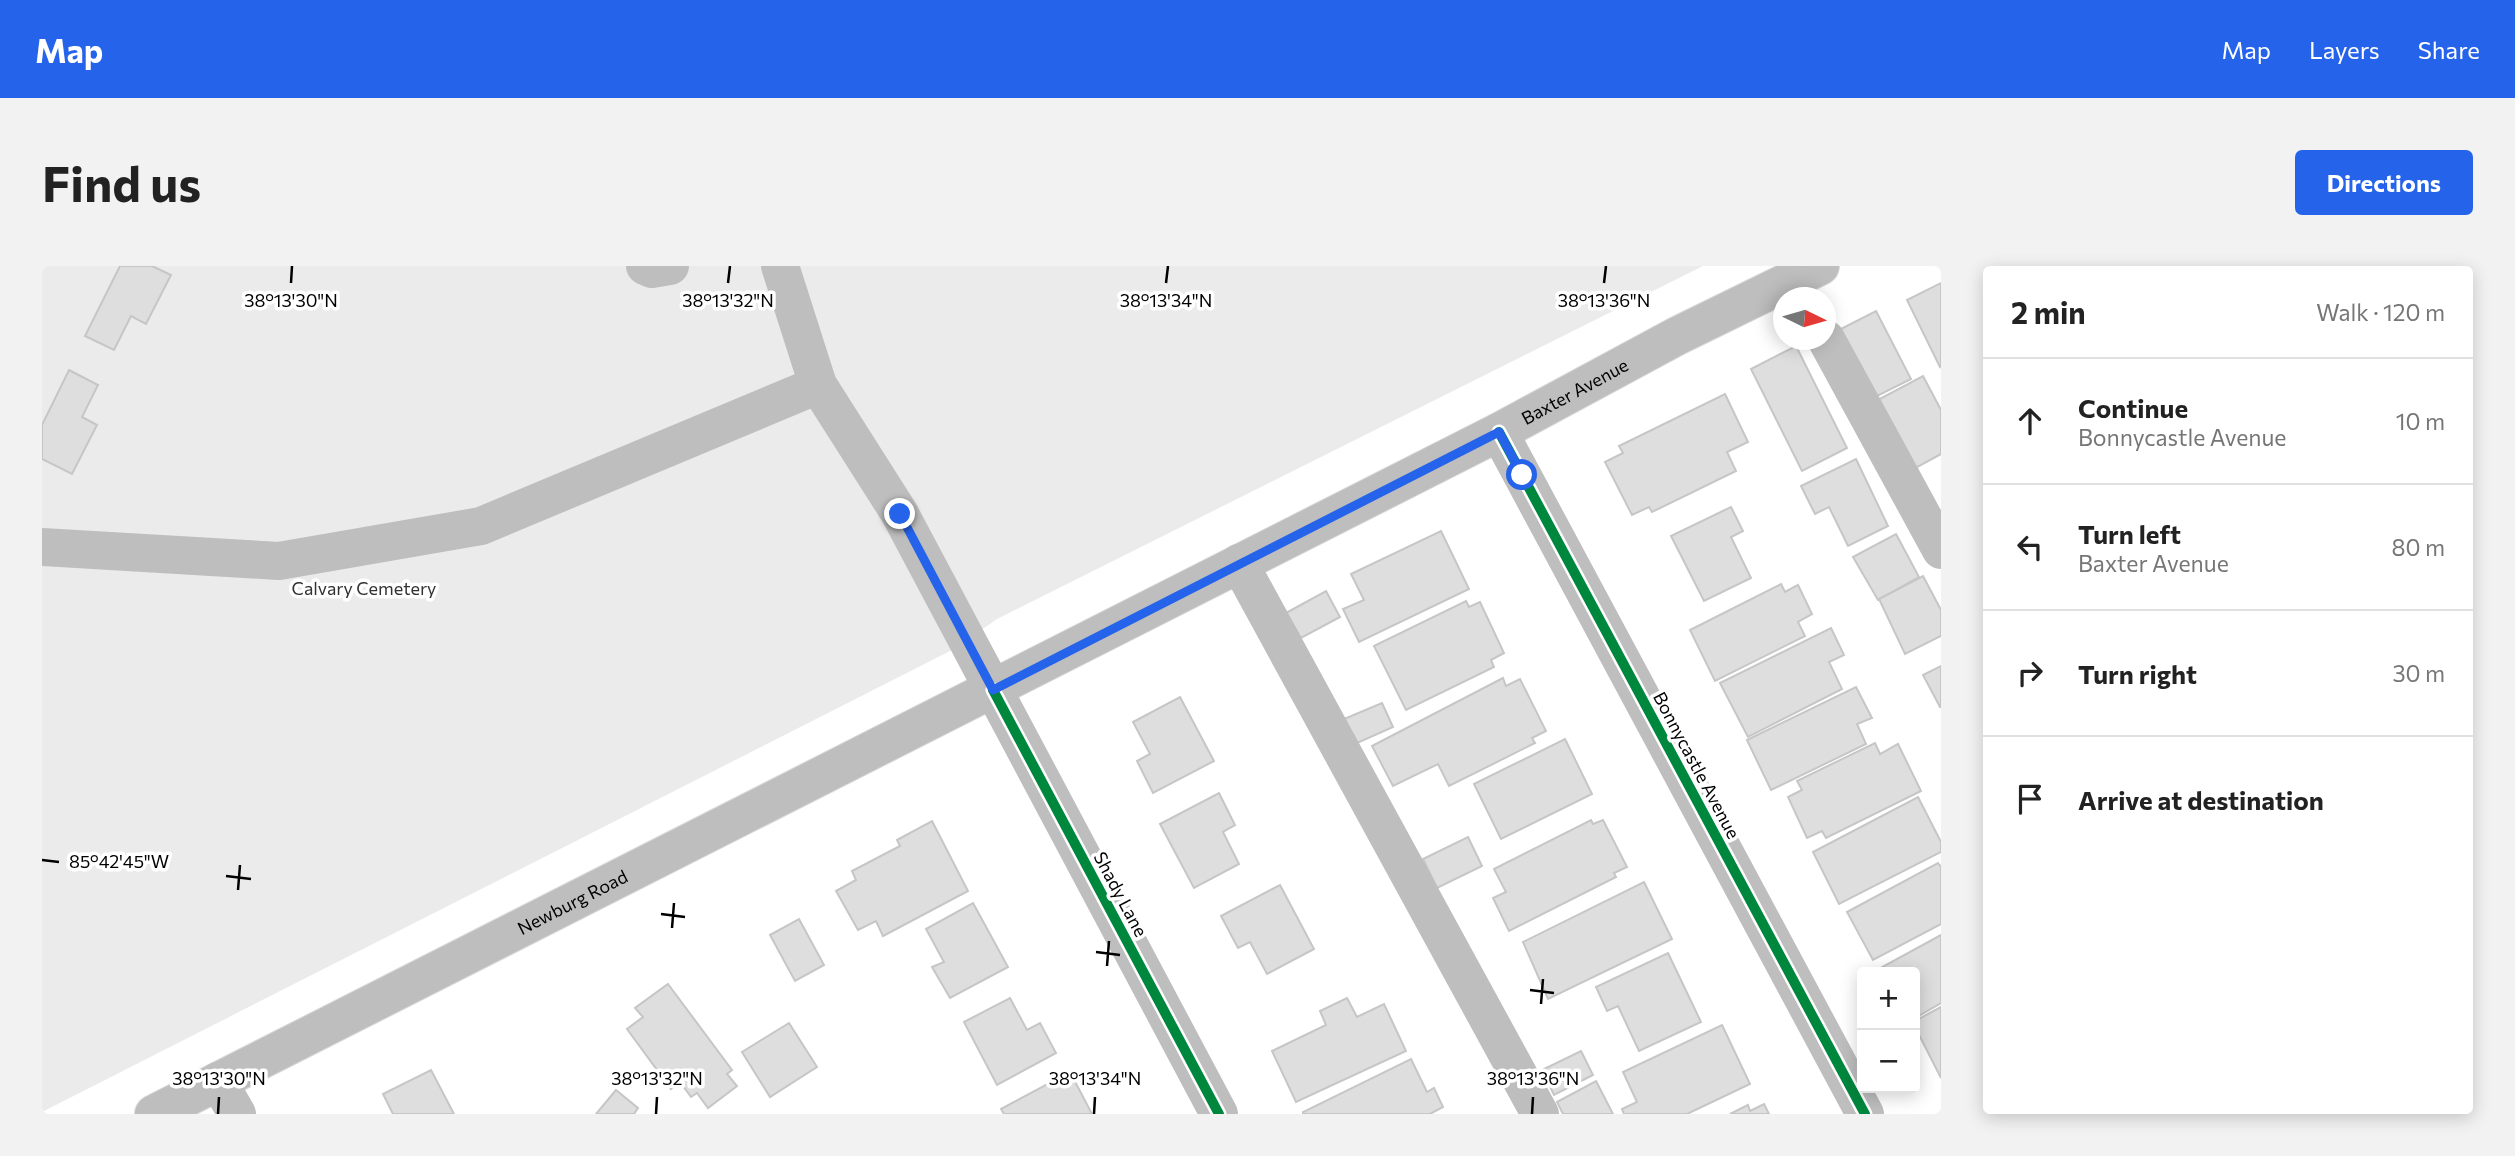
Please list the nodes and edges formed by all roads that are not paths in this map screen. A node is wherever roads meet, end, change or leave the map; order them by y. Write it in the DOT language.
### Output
graph roads {
  1 [pos="645,266"];
  2 [pos="670,266"];
  3 [pos="780,266"];
  4 [pos="1806,281"];
  5 [pos="1831,350"];
  6 [pos="818,385"];
  7 [pos="1499,432"];
  8 [pos="42,547"];
  9 [pos="1941,550"];
  10 [pos="1239,563"];
  11 [pos="993,690"];
  12 [pos="218,1081"];
  13 [pos="153,1114"];
  14 [pos="237,1114"];
  15 [pos="1219,1114"];
  16 [pos="1541,1114"];
  17 [pos="1865,1114"];
  1 -- 2 [label="main road"];
  3 -- 6 [label="main road, Shady Lane"];
  4 -- 7 [label="main road, Baxter Avenue"];
  5 -- 9 [label="main road"];
  6 -- 8 [label="main road"];
  6 -- 11 [label="main road, Shady Lane"];
  7 -- 10 [label="main road, Baxter Avenue"];
  7 -- 17 [label="main road, Bonnycastle Avenue"];
  10 -- 11 [label="main road, Baxter Avenue"];
  10 -- 16 [label="main road"];
  11 -- 12 [label="main road, Newburg Road"];
  11 -- 15 [label="main road, Shady Lane"];
  12 -- 13 [label="main road, Newburg Road"];
  12 -- 14 [label="main road"];
}
